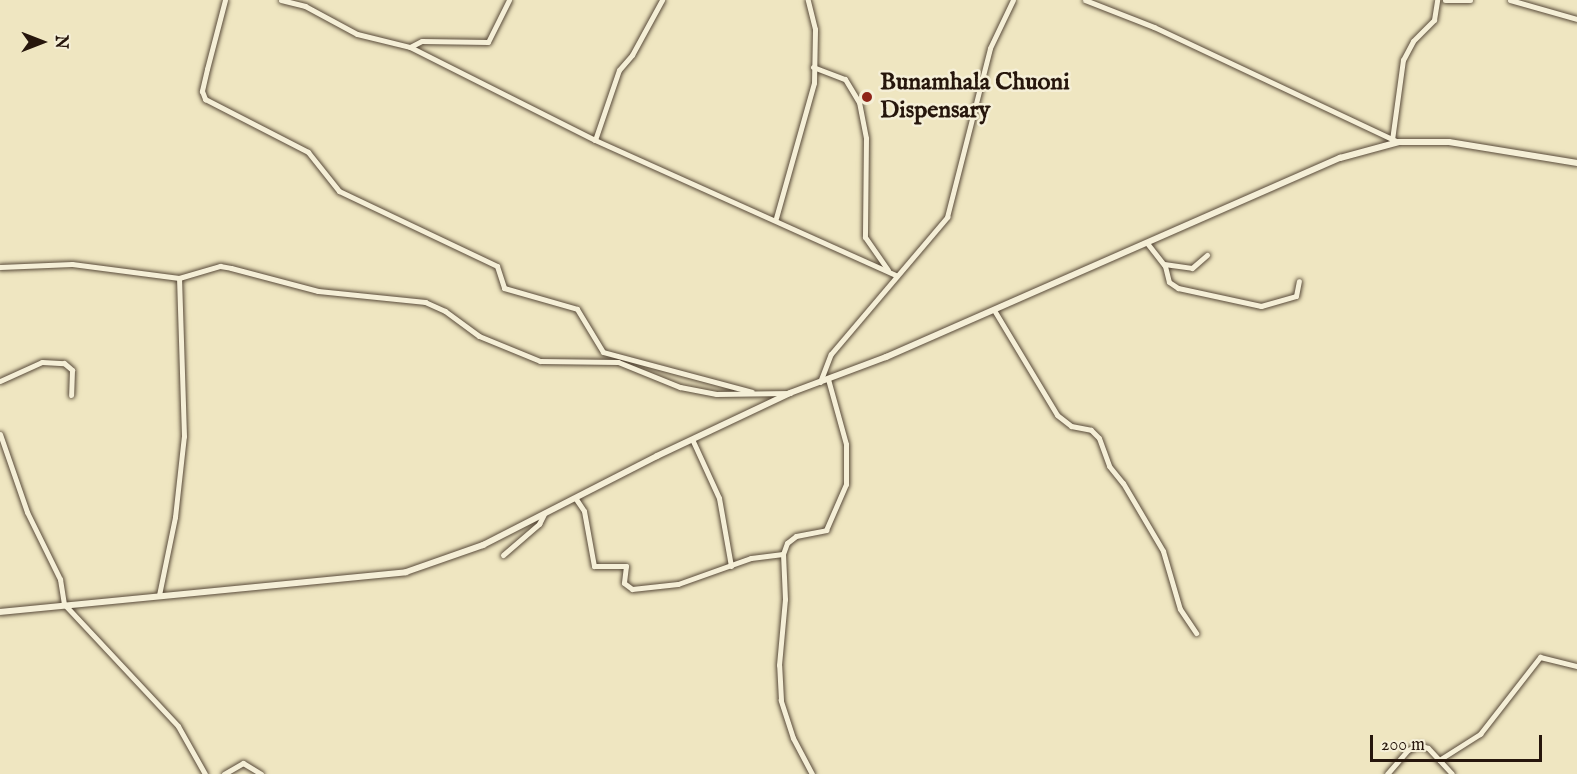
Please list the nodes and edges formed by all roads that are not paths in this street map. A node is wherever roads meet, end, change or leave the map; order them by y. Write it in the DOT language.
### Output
graph roads {
  1 [pos="225,0"];
  2 [pos="281,0"];
  3 [pos="509,0"];
  4 [pos="662,0"];
  5 [pos="808,0"];
  6 [pos="1013,0"];
  7 [pos="1085,0"];
  8 [pos="1437,0"];
  9 [pos="1445,0"];
  10 [pos="1470,0"];
  11 [pos="1510,0"];
  12 [pos="1577,19"];
  13 [pos="410,47"];
  14 [pos="813,67"];
  15 [pos="595,140"];
  16 [pos="1395,141"];
  17 [pos="1577,163"];
  18 [pos="776,218"];
  19 [pos="1147,243"];
  20 [pos="1207,255"];
  21 [pos="1164,264"];
  22 [pos="0,267"];
  23 [pos="888,270"];
  24 [pos="896,275"];
  25 [pos="179,278"];
  26 [pos="1299,281"];
  27 [pos="994,310"];
  28 [pos="828,379"];
  29 [pos="0,381"];
  30 [pos="820,382"];
  31 [pos="790,393"];
  32 [pos="759,394"];
  33 [pos="71,395"];
  34 [pos="0,434"];
  35 [pos="692,439"];
  36 [pos="576,499"];
  37 [pos="544,514"];
  38 [pos="783,554"];
  39 [pos="503,555"];
  40 [pos="731,566"];
  41 [pos="159,595"];
  42 [pos="64,604"];
  43 [pos="0,612"];
  44 [pos="1196,633"];
  45 [pos="1577,666"];
  46 [pos="1439,760"];
  47 [pos="205,774"];
  48 [pos="224,774"];
  49 [pos="261,774"];
  50 [pos="812,774"];
  51 [pos="1387,774"];
  52 [pos="1452,774"];
  1 -- 32 [label="street"];
  2 -- 13 [label="street"];
  3 -- 13 [label="street"];
  4 -- 15 [label="street"];
  5 -- 14 [label="street"];
  6 -- 24 [label="street"];
  7 -- 16 [label="street"];
  8 -- 16 [label="street"];
  9 -- 10 [label="street"];
  11 -- 12 [label="street"];
  13 -- 15 [label="street"];
  14 -- 18 [label="street"];
  14 -- 23 [label="street"];
  15 -- 18 [label="street"];
  16 -- 17 [label="street"];
  16 -- 19 [label="street"];
  18 -- 23 [label="street"];
  19 -- 21 [label="street"];
  19 -- 27 [label="street"];
  20 -- 21 [label="street"];
  21 -- 26 [label="street"];
  22 -- 25 [label="street"];
  23 -- 24 [label="street"];
  24 -- 30 [label="street"];
  25 -- 32 [label="street"];
  25 -- 41 [label="street"];
  27 -- 28 [label="street"];
  27 -- 44 [label="street"];
  28 -- 30 [label="street"];
  28 -- 38 [label="street"];
  29 -- 33 [label="street"];
  30 -- 31 [label="street"];
  31 -- 32 [label="street"];
  31 -- 35 [label="street"];
  34 -- 42 [label="street"];
  35 -- 36 [label="street"];
  35 -- 40 [label="street"];
  36 -- 37 [label="street"];
  36 -- 40 [label="street"];
  37 -- 39 [label="street"];
  37 -- 41 [label="street"];
  38 -- 40 [label="street"];
  38 -- 50 [label="street"];
  41 -- 42 [label="street"];
  42 -- 43 [label="street"];
  42 -- 47 [label="street"];
  45 -- 46 [label="street"];
  46 -- 51 [label="street"];
  46 -- 52 [label="street"];
  48 -- 49 [label="street"];
}
